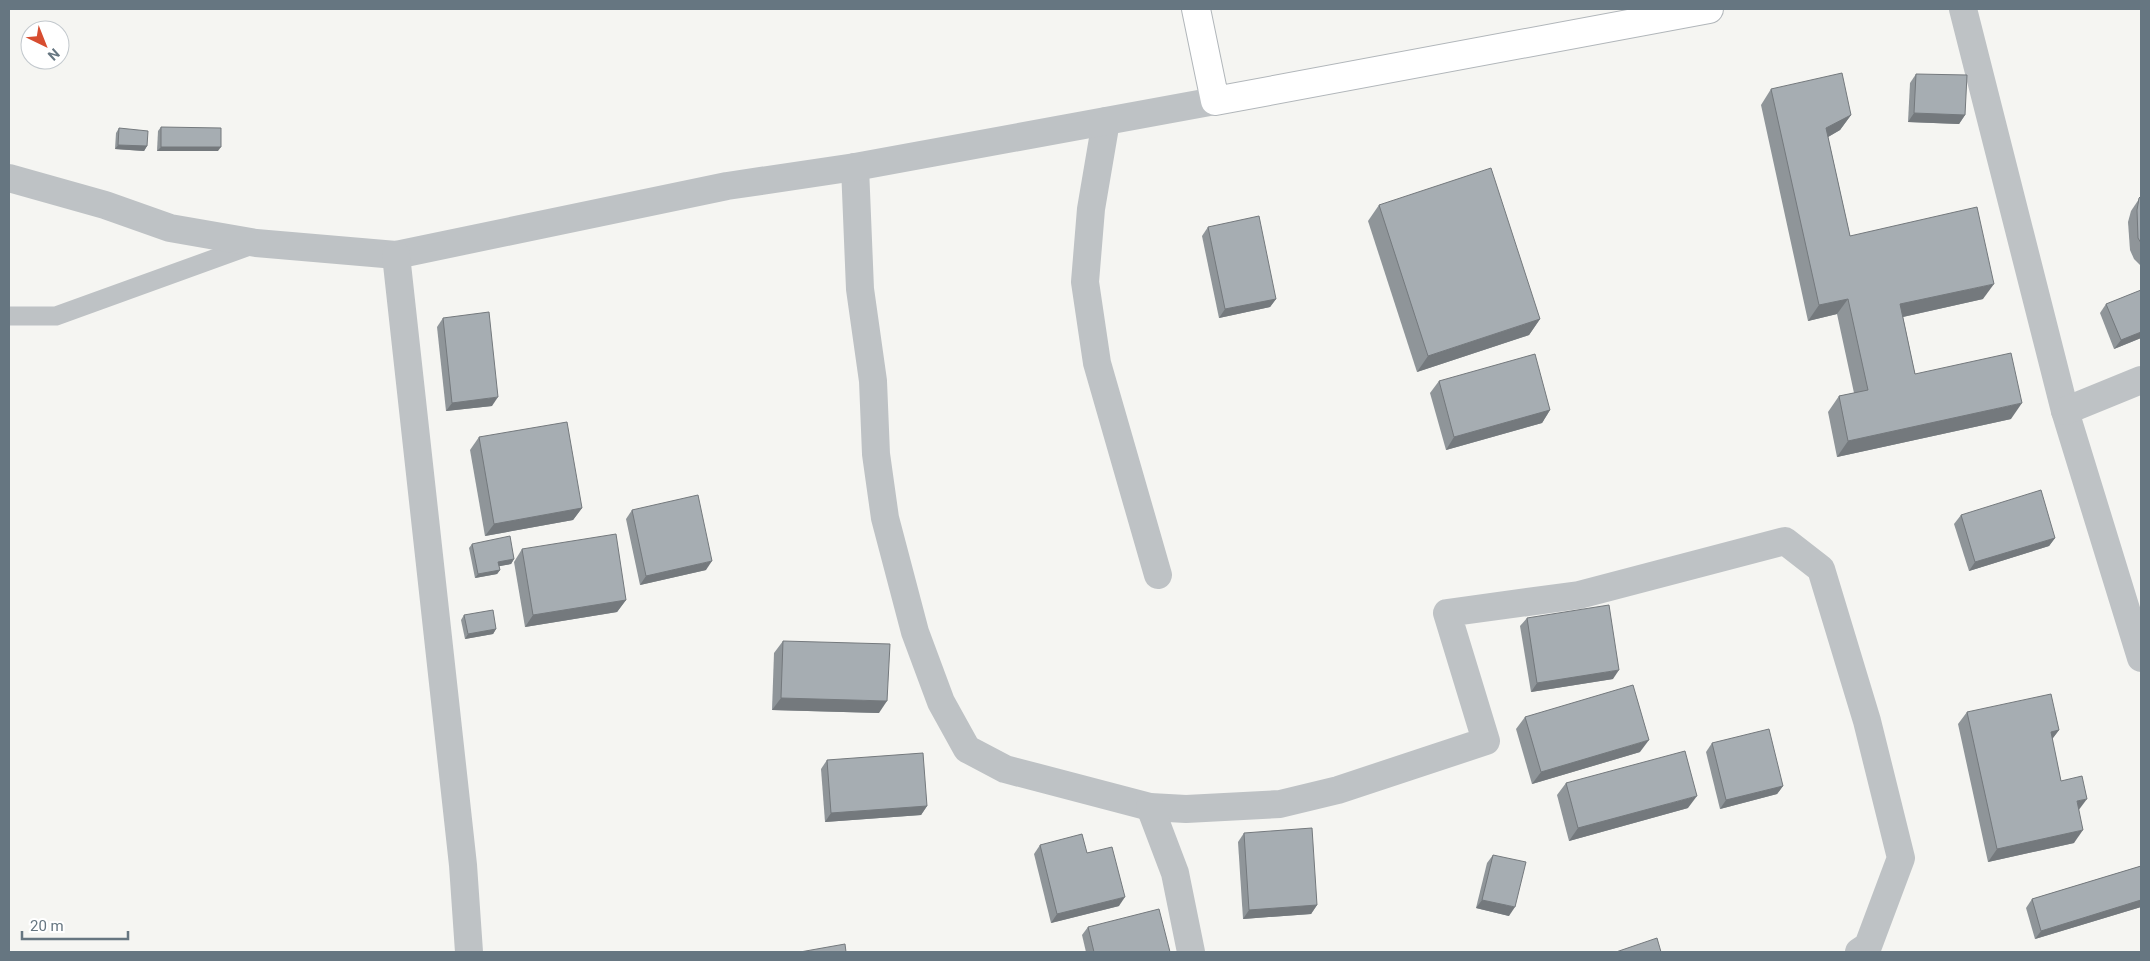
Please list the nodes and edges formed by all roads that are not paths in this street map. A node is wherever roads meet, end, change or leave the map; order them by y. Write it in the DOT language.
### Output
graph roads {
  1 [pos="1196,9"];
  2 [pos="1709,9"];
  3 [pos="1963,9"];
  4 [pos="1215,101"];
  5 [pos="1106,121"];
  6 [pos="855,167"];
  7 [pos="9,178"];
  8 [pos="256,243"];
  9 [pos="396,255"];
  10 [pos="9,316"];
  11 [pos="2141,380"];
  12 [pos="2065,411"];
  13 [pos="1158,575"];
  14 [pos="2141,658"];
  15 [pos="1150,807"];
  16 [pos="469,952"];
  17 [pos="1191,952"];
  18 [pos="1859,952"];
  1 -- 4 [label="street"];
  2 -- 4 [label="street"];
  3 -- 12 [label="street"];
  4 -- 5 [label="street"];
  5 -- 6 [label="street"];
  5 -- 13 [label="street"];
  6 -- 9 [label="street"];
  6 -- 15 [label="street"];
  7 -- 8 [label="street"];
  8 -- 9 [label="street"];
  8 -- 10 [label="lane"];
  9 -- 16 [label="street"];
  11 -- 12 [label="street"];
  12 -- 14 [label="street"];
  15 -- 17 [label="street"];
  15 -- 18 [label="street"];
}
